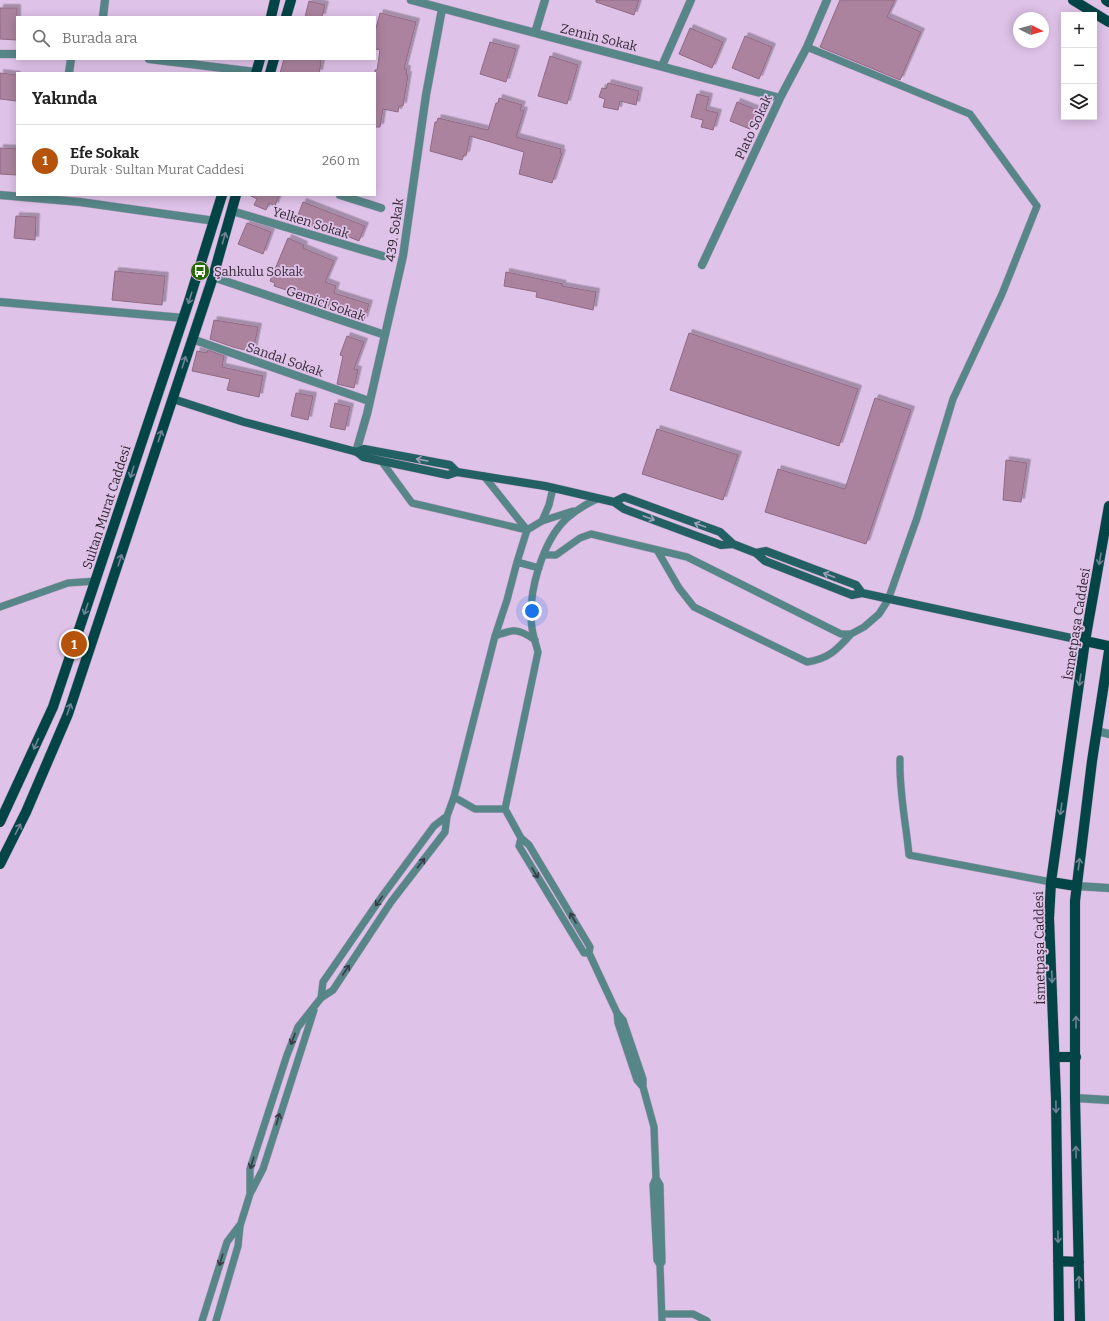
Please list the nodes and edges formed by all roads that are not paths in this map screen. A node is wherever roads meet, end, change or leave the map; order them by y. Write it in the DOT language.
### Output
graph roads {
  1 [pos="105,0"];
  2 [pos="275,0"];
  3 [pos="291,0"];
  4 [pos="411,0"];
  5 [pos="545,0"];
  6 [pos="691,0"];
  7 [pos="827,0"];
  8 [pos="1073,0"];
  9 [pos="1106,0"];
  10 [pos="1109,2"];
  11 [pos="442,9"];
  12 [pos="104,16"];
  13 [pos="271,16"];
  14 [pos="286,16"];
  15 [pos="1109,22"];
  16 [pos="535,33"];
  17 [pos="807,47"];
  18 [pos="0,54"];
  19 [pos="16,54"];
  20 [pos="71,60"];
  21 [pos="157,60"];
  22 [pos="260,60"];
  23 [pos="274,60"];
  24 [pos="662,66"];
  25 [pos="69,72"];
  26 [pos="248,72"];
  27 [pos="256,72"];
  28 [pos="270,72"];
  29 [pos="780,98"];
  30 [pos="0,195"];
  31 [pos="16,196"];
  32 [pos="29,196"];
  33 [pos="222,196"];
  34 [pos="236,196"];
  35 [pos="343,196"];
  36 [pos="58,197"];
  37 [pos="381,208"];
  38 [pos="232,210"];
  39 [pos="215,221"];
  40 [pos="382,256"];
  41 [pos="702,265"];
  42 [pos="212,277"];
  43 [pos="0,302"];
  44 [pos="184,318"];
  45 [pos="385,335"];
  46 [pos="192,339"];
  47 [pos="157,395"];
  48 [pos="173,399"];
  49 [pos="370,401"];
  50 [pos="356,452"];
  51 [pos="382,462"];
  52 [pos="458,472"];
  53 [pos="484,476"];
  54 [pos="553,488"];
  55 [pos="597,499"];
  56 [pos="614,502"];
  57 [pos="1109,506"];
  58 [pos="580,507"];
  59 [pos="542,521"];
  60 [pos="527,530"];
  61 [pos="733,544"];
  62 [pos="657,550"];
  63 [pos="544,556"];
  64 [pos="517,562"];
  65 [pos="539,568"];
  66 [pos="96,581"];
  67 [pos="112,585"];
  68 [pos="888,600"];
  69 [pos="0,606"];
  70 [pos="850,634"];
  71 [pos="495,636"];
  72 [pos="535,640"];
  73 [pos="1085,641"];
  74 [pos="1109,646"];
  75 [pos="1109,651"];
  76 [pos="1097,731"];
  77 [pos="1109,734"];
  78 [pos="900,759"];
  79 [pos="454,797"];
  80 [pos="505,809"];
  81 [pos="447,816"];
  82 [pos="0,822"];
  83 [pos="0,864"];
  84 [pos="1051,882"];
  85 [pos="1076,886"];
  86 [pos="1109,888"];
  87 [pos="321,998"];
  88 [pos="314,1008"];
  89 [pos="1055,1057"];
  90 [pos="1076,1057"];
  91 [pos="1075,1098"];
  92 [pos="1109,1100"];
  93 [pos="250,1194"];
  94 [pos="240,1226"];
  95 [pos="1058,1261"];
  96 [pos="1079,1262"];
  97 [pos="662,1318"];
  98 [pos="202,1321"];
  99 [pos="216,1321"];
  100 [pos="707,1321"];
  101 [pos="1059,1321"];
  102 [pos="1080,1321"];
  1 -- 12 [label="street"];
  2 -- 13 [label="main road"];
  3 -- 14 [label="main road"];
  4 -- 11 [label="street, Zemin Sokak"];
  5 -- 16 [label="street"];
  6 -- 24 [label="street"];
  7 -- 17 [label="street, Plato Sokak"];
  8 -- 15 [label="main road"];
  9 -- 10 [label="main road"];
  11 -- 16 [label="street, Zemin Sokak"];
  11 -- 45 [label="street, 439. Sokak"];
  16 -- 24 [label="street, Zemin Sokak"];
  17 -- 29 [label="street, Plato Sokak"];
  17 -- 68 [label="lane"];
  18 -- 19 [label="street"];
  20 -- 25 [label="street"];
  21 -- 26 [label="street"];
  22 -- 27 [label="main road"];
  23 -- 28 [label="main road"];
  24 -- 29 [label="street, Zemin Sokak"];
  29 -- 41 [label="street, Plato Sokak"];
  30 -- 31 [label="street"];
  32 -- 36 [label="street"];
  33 -- 39 [label="main road, Sultan Murat Caddesi"];
  34 -- 38 [label="main road"];
  35 -- 37 [label="street"];
  36 -- 39 [label="street"];
  38 -- 40 [label="street, Yelken Sokak"];
  42 -- 38 [label="main road, one-way"];
  39 -- 44 [label="main road, Sultan Murat Caddesi, one-way"];
  42 -- 45 [label="street, Gemici Sokak"];
  42 -- 46 [label="main road"];
  43 -- 44 [label="street"];
  44 -- 47 [label="main road, Sultan Murat Caddesi"];
  45 -- 49 [label="street, 439. Sokak"];
  48 -- 46 [label="main road, one-way"];
  46 -- 49 [label="street, Sandal Sokak"];
  47 -- 48 [label="main road"];
  47 -- 66 [label="main road, Sultan Murat Caddesi, one-way"];
  48 -- 50 [label="main road"];
  67 -- 48 [label="main road, one-way"];
  49 -- 50 [label="street, 439. Sokak"];
  50 -- 51 [label="main road"];
  52 -- 50 [label="main road, one-way"];
  51 -- 52 [label="main road"];
  51 -- 60 [label="lane"];
  52 -- 53 [label="main road"];
  53 -- 54 [label="main road"];
  53 -- 60 [label="lane"];
  54 -- 55 [label="main road"];
  54 -- 59 [label="lane"];
  55 -- 56 [label="main road"];
  55 -- 58 [label="lane"];
  56 -- 61 [label="main road, one-way"];
  61 -- 56 [label="main road, one-way"];
  57 -- 73 [label="main road, İsmetpaşa Caddesi, one-way"];
  58 -- 59 [label="lane"];
  58 -- 63 [label="lane"];
  59 -- 60 [label="lane"];
  60 -- 64 [label="lane"];
  61 -- 68 [label="main road"];
  62 -- 63 [label="lane"];
  62 -- 70 [label="lane"];
  62 -- 70 [label="lane"];
  63 -- 65 [label="lane"];
  64 -- 65 [label="lane"];
  64 -- 71 [label="lane"];
  65 -- 72 [label="lane"];
  66 -- 67 [label="main road"];
  66 -- 69 [label="lane"];
  66 -- 82 [label="main road, Sultan Murat Caddesi, one-way"];
  83 -- 67 [label="main road, one-way"];
  68 -- 70 [label="lane"];
  68 -- 73 [label="main road"];
  71 -- 72 [label="lane"];
  71 -- 79 [label="lane"];
  72 -- 80 [label="lane"];
  73 -- 74 [label="main road"];
  73 -- 84 [label="main road, İsmetpaşa Caddesi, one-way"];
  75 -- 76 [label="main road"];
  76 -- 77 [label="street"];
  85 -- 76 [label="main road, one-way"];
  78 -- 84 [label="lane"];
  79 -- 80 [label="lane"];
  79 -- 81 [label="lane"];
  80 -- 97 [label="lane"];
  81 -- 87 [label="lane, one-way"];
  87 -- 81 [label="lane, one-way"];
  84 -- 85 [label="main road"];
  84 -- 89 [label="main road, İsmetpaşa Caddesi, one-way"];
  85 -- 86 [label="street"];
  90 -- 85 [label="main road, one-way"];
  87 -- 88 [label="lane"];
  93 -- 88 [label="lane, one-way"];
  88 -- 93 [label="lane, one-way"];
  89 -- 90 [label="main road"];
  89 -- 95 [label="main road, İsmetpaşa Caddesi, one-way"];
  90 -- 91 [label="main road"];
  91 -- 92 [label="street"];
  96 -- 91 [label="main road, one-way"];
  93 -- 94 [label="lane"];
  94 -- 98 [label="lane, one-way"];
  94 -- 99 [label="lane"];
  95 -- 96 [label="main road"];
  95 -- 101 [label="main road, İsmetpaşa Caddesi"];
  102 -- 96 [label="main road, one-way"];
  97 -- 100 [label="lane"];
}
